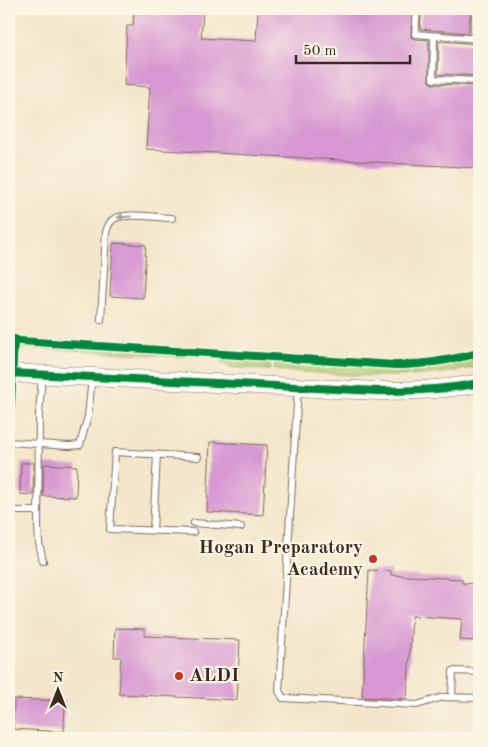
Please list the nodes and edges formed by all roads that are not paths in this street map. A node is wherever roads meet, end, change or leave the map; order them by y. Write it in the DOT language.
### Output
graph roads {
  1 [pos="416,9"];
  2 [pos="476,9"];
  3 [pos="434,36"];
  4 [pos="476,39"];
  5 [pos="479,81"];
  6 [pos="172,218"];
  7 [pos="101,320"];
  8 [pos="9,373"];
  9 [pos="42,375"];
  10 [pos="92,377"];
  11 [pos="479,383"];
  12 [pos="298,387"];
  13 [pos="9,442"];
  14 [pos="38,444"];
  15 [pos="157,455"];
  16 [pos="198,457"];
  17 [pos="9,511"];
  18 [pos="38,511"];
  19 [pos="194,523"];
  20 [pos="241,527"];
  21 [pos="153,530"];
  22 [pos="193,532"];
  23 [pos="43,561"];
  24 [pos="479,672"];
  25 [pos="452,697"];
  26 [pos="479,698"];
  1 -- 3 [label="lane"];
  2 -- 4 [label="lane"];
  3 -- 4 [label="lane"];
  3 -- 5 [label="lane"];
  6 -- 7 [label="lane, one-way"];
  8 -- 9 [label="main road"];
  9 -- 10 [label="main road"];
  9 -- 14 [label="lane"];
  10 -- 12 [label="main road"];
  10 -- 14 [label="lane"];
  11 -- 12 [label="main road"];
  12 -- 25 [label="lane"];
  13 -- 14 [label="lane"];
  14 -- 18 [label="lane"];
  15 -- 16 [label="lane"];
  15 -- 21 [label="lane"];
  15 -- 21 [label="lane"];
  17 -- 18 [label="lane"];
  18 -- 23 [label="lane"];
  19 -- 20 [label="lane"];
  21 -- 22 [label="lane"];
  24 -- 25 [label="lane"];
  25 -- 26 [label="lane"];
}
